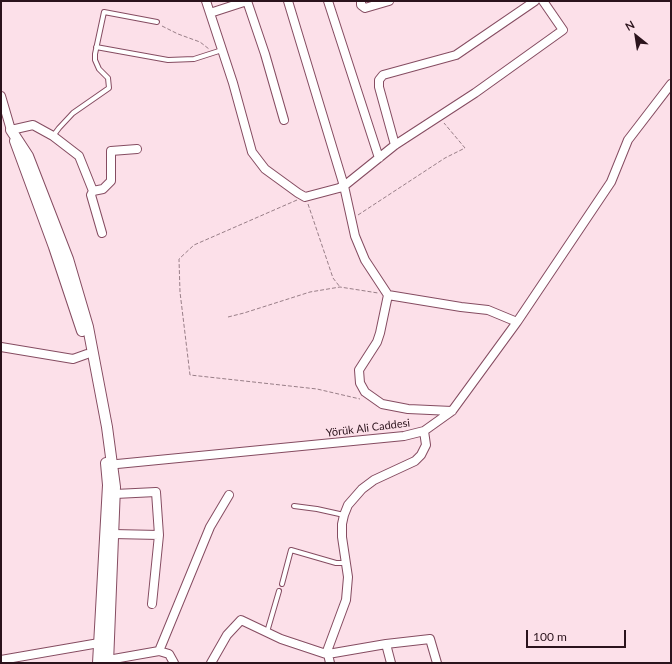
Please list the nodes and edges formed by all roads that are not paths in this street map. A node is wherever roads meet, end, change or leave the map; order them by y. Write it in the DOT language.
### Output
graph roads {
  1 [pos="206,1"];
  2 [pos="247,1"];
  3 [pos="288,1"];
  4 [pos="328,1"];
  5 [pos="360,1"];
  6 [pos="388,1"];
  7 [pos="535,1"];
  8 [pos="542,1"];
  9 [pos="210,13"];
  10 [pos="157,22"];
  11 [pos="96,47"];
  12 [pos="222,50"];
  13 [pos="671,84"];
  14 [pos="1,96"];
  15 [pos="284,120"];
  16 [pos="12,130"];
  17 [pos="53,136"];
  18 [pos="395,145"];
  19 [pos="137,149"];
  20 [pos="379,158"];
  21 [pos="344,186"];
  22 [pos="93,191"];
  23 [pos="102,233"];
  24 [pos="388,295"];
  25 [pos="517,322"];
  26 [pos="1,347"];
  27 [pos="87,354"];
  28 [pos="452,411"];
  29 [pos="424,431"];
  30 [pos="109,465"];
  31 [pos="115,494"];
  32 [pos="229,495"];
  33 [pos="294,506"];
  34 [pos="344,515"];
  35 [pos="113,534"];
  36 [pos="159,535"];
  37 [pos="345,563"];
  38 [pos="282,584"];
  39 [pos="279,591"];
  40 [pos="152,604"];
  41 [pos="267,632"];
  42 [pos="99,643"];
  43 [pos="386,644"];
  44 [pos="159,651"];
  45 [pos="327,654"];
  46 [pos="1,660"];
  47 [pos="108,662"];
  48 [pos="98,663"];
  49 [pos="174,663"];
  50 [pos="210,663"];
  51 [pos="330,663"];
  52 [pos="391,663"];
  53 [pos="437,663"];
  1 -- 9 [label="street"];
  2 -- 9 [label="street"];
  2 -- 15 [label="street"];
  3 -- 21 [label="street"];
  4 -- 20 [label="street"];
  5 -- 6 [label="street"];
  7 -- 18 [label="street"];
  8 -- 18 [label="street"];
  9 -- 12 [label="street"];
  10 -- 11 [label="lane"];
  11 -- 12 [label="lane"];
  11 -- 17 [label="lane"];
  12 -- 21 [label="street"];
  13 -- 25 [label="street"];
  14 -- 16 [label="street"];
  16 -- 17 [label="street"];
  16 -- 27 [label="street"];
  16 -- 30 [label="street"];
  17 -- 22 [label="street"];
  18 -- 20 [label="street"];
  19 -- 22 [label="street"];
  20 -- 21 [label="street"];
  21 -- 24 [label="street"];
  22 -- 23 [label="street"];
  24 -- 25 [label="street"];
  24 -- 28 [label="street"];
  25 -- 28 [label="street"];
  26 -- 27 [label="street"];
  27 -- 30 [label="street"];
  28 -- 29 [label="street"];
  29 -- 30 [label="street, Yörük Ali Caddesi"];
  29 -- 34 [label="street, Yörük Ali Caddesi"];
  30 -- 31 [label="street"];
  30 -- 42 [label="street"];
  31 -- 35 [label="street"];
  31 -- 36 [label="street"];
  32 -- 44 [label="street"];
  33 -- 34 [label="lane"];
  34 -- 37 [label="street, Yörük Ali Caddesi"];
  35 -- 36 [label="street"];
  35 -- 47 [label="street"];
  36 -- 40 [label="street"];
  37 -- 38 [label="lane"];
  37 -- 45 [label="street, Yörük Ali Caddesi"];
  39 -- 41 [label="lane"];
  41 -- 45 [label="street"];
  41 -- 50 [label="street"];
  42 -- 46 [label="street"];
  42 -- 48 [label="street"];
  43 -- 45 [label="street"];
  43 -- 52 [label="street"];
  43 -- 53 [label="street"];
  44 -- 47 [label="street"];
  44 -- 49 [label="street"];
  45 -- 51 [label="street"];
}
